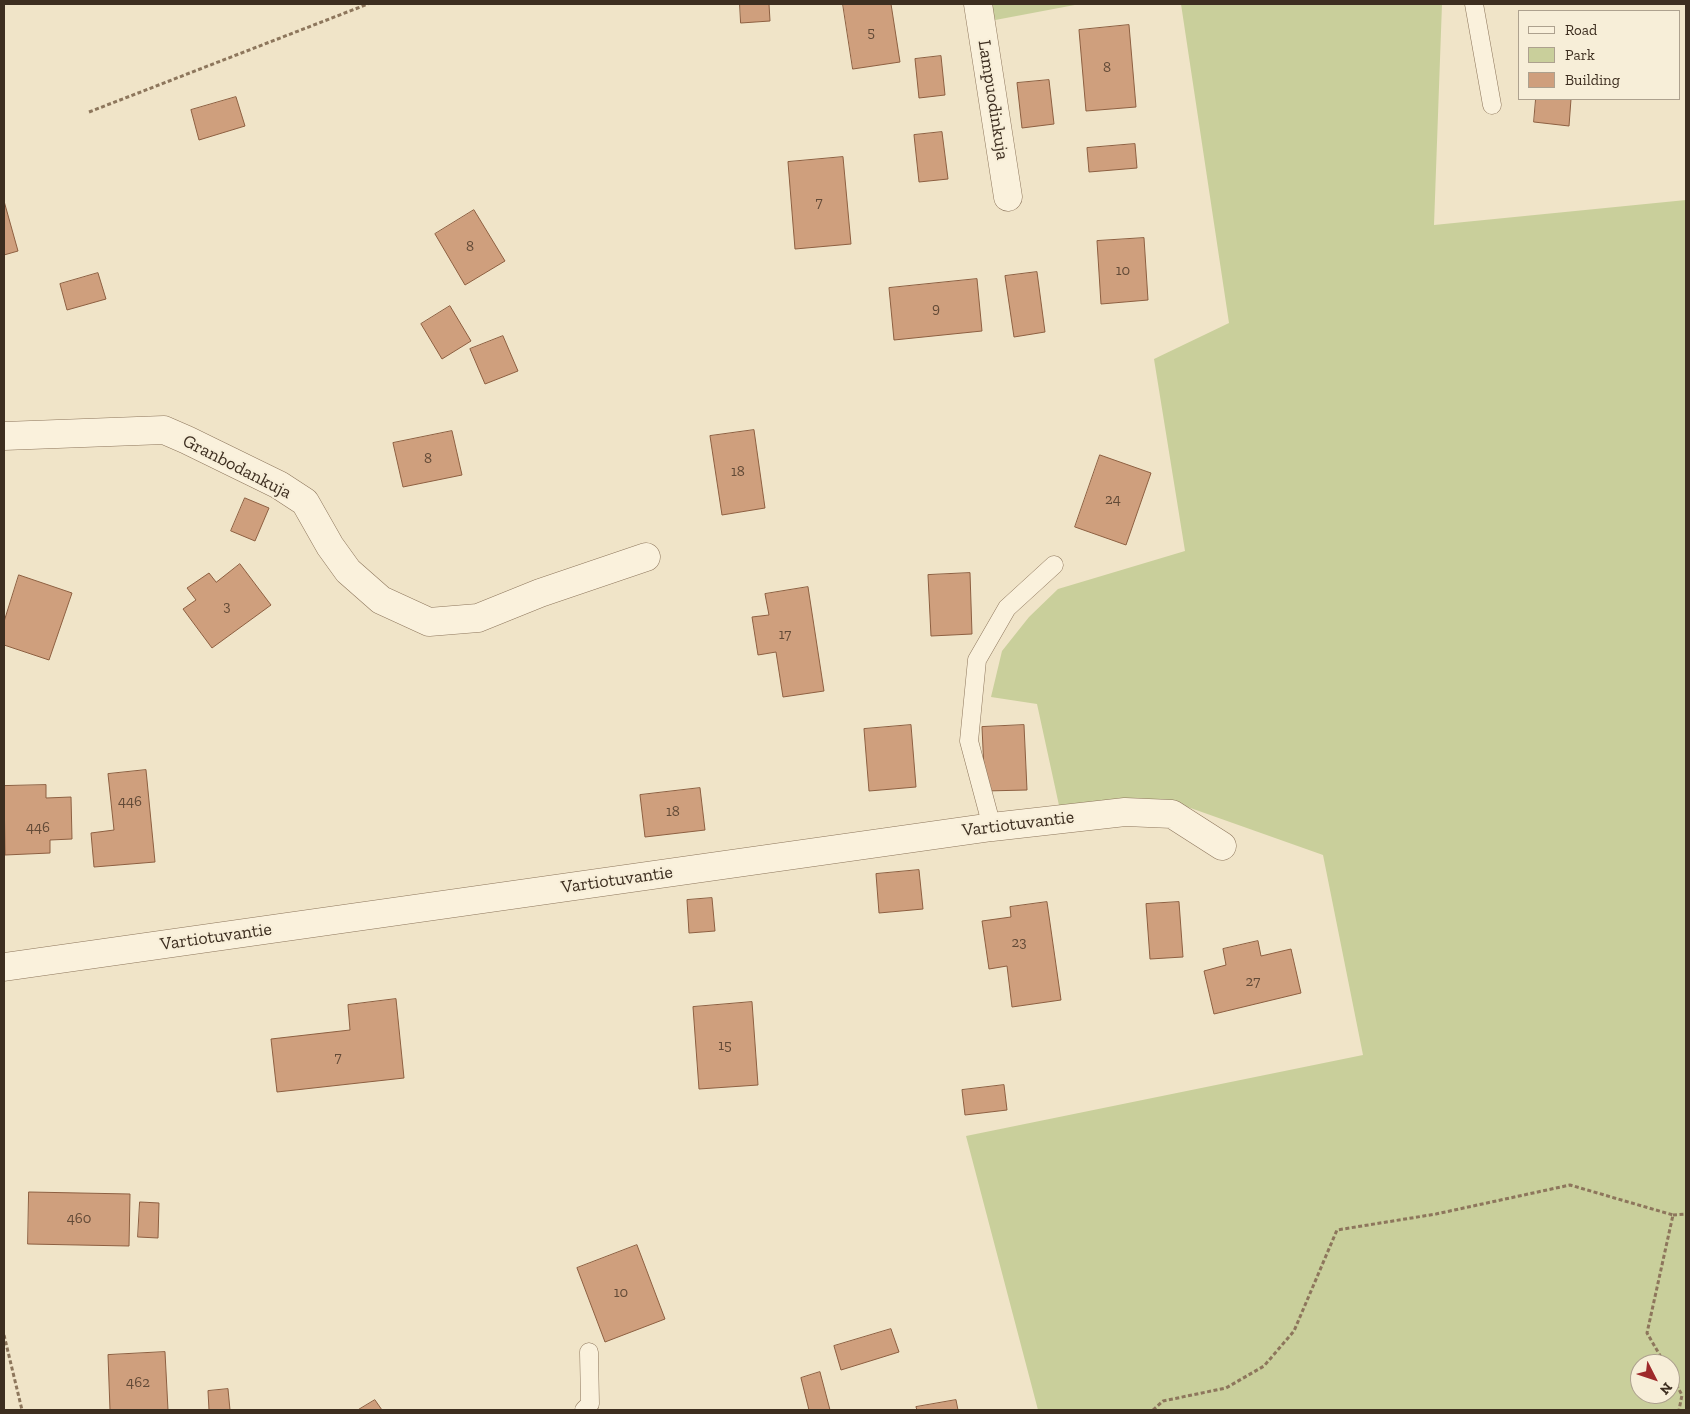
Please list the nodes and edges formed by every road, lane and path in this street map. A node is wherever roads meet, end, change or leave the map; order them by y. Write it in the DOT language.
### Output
graph roads {
  1 [pos="368,4"];
  2 [pos="978,4"];
  3 [pos="1474,4"];
  4 [pos="1492,105"];
  5 [pos="89,112"];
  6 [pos="1008,197"];
  7 [pos="4,436"];
  8 [pos="646,557"];
  9 [pos="1054,565"];
  10 [pos="992,826"];
  11 [pos="1222,846"];
  12 [pos="4,967"];
  13 [pos="1686,1214"];
  14 [pos="1673,1215"];
  15 [pos="4,1335"];
  16 [pos="589,1352"];
  17 [pos="1659,1354"];
  18 [pos="22,1410"];
  19 [pos="584,1410"];
  20 [pos="1153,1410"];
  1 -- 5 [label="path"];
  2 -- 6 [label="street, Lampuodinkuja"];
  3 -- 4 [label="lane"];
  7 -- 8 [label="street, Granbodankuja"];
  9 -- 10 [label="lane"];
  10 -- 11 [label="street, Vartiotuvantie"];
  10 -- 12 [label="street, Vartiotuvantie"];
  13 -- 14 [label="path"];
  14 -- 17 [label="path"];
  14 -- 20 [label="path"];
  15 -- 18 [label="path"];
  16 -- 19 [label="lane"];
}
